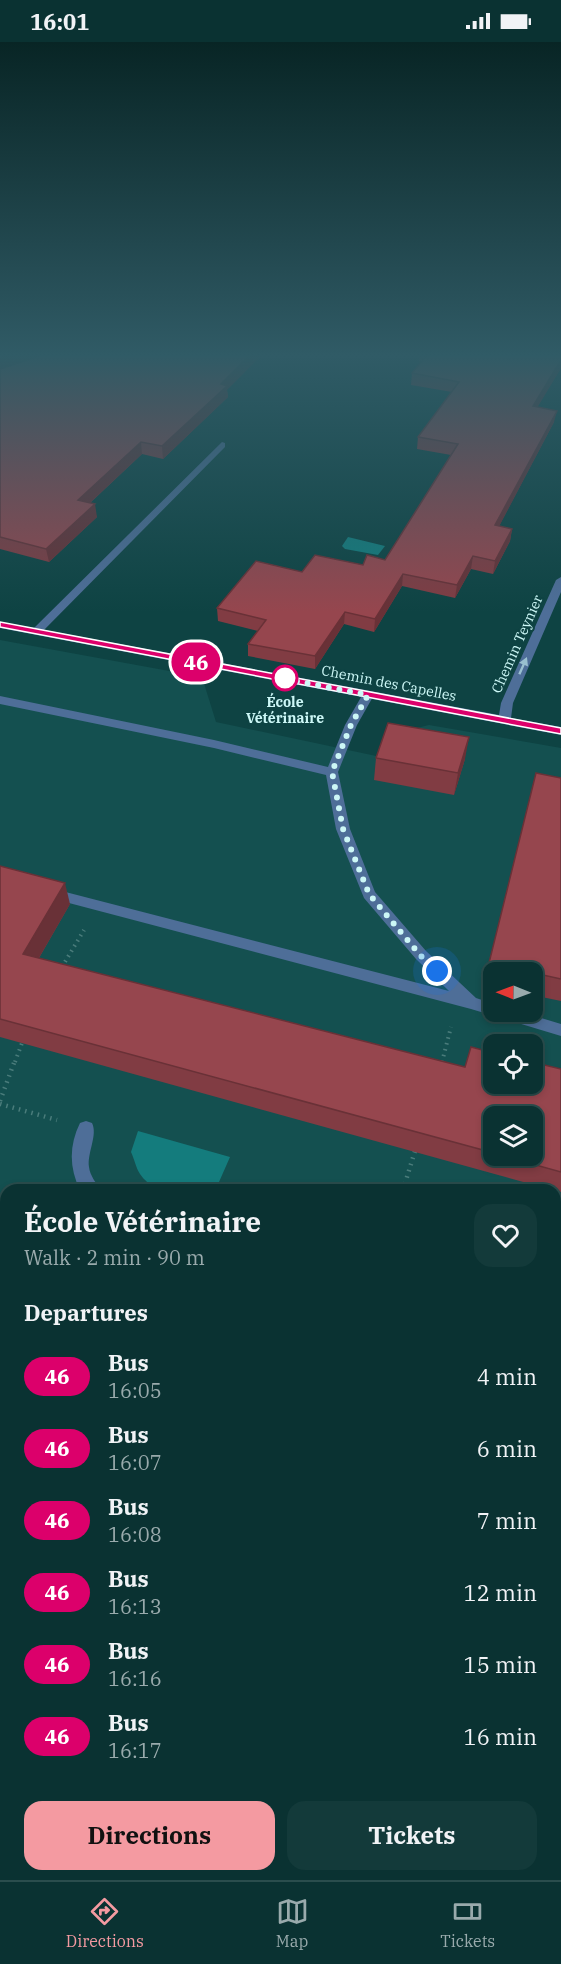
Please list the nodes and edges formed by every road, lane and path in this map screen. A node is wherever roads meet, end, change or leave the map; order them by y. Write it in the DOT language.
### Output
graph roads {
  1 [pos="222,445"];
  2 [pos="561,580"];
  3 [pos="0,625"];
  4 [pos="36,632"];
  5 [pos="368,695"];
  6 [pos="0,700"];
  7 [pos="504,721"];
  8 [pos="561,731"];
  9 [pos="332,772"];
  10 [pos="33,888"];
  11 [pos="80,935"];
  12 [pos="59,972"];
  13 [pos="471,1004"];
  14 [pos="483,1008"];
  15 [pos="533,1022"];
  16 [pos="451,1027"];
  17 [pos="561,1030"];
  18 [pos="22,1043"];
  19 [pos="440,1070"];
  20 [pos="0,1102"];
  21 [pos="46,1117"];
  22 [pos="86,1128"];
  23 [pos="415,1151"];
  24 [pos="86,1184"];
  25 [pos="405,1184"];
  1 -- 4 [label="street"];
  7 -- 2 [label="street, Chemin Teynier, one-way"];
  3 -- 4 [label="street, Chemin des Capelles"];
  4 -- 5 [label="street, Chemin des Capelles"];
  5 -- 7 [label="street, Chemin des Capelles"];
  5 -- 9 [label="street"];
  6 -- 9 [label="street"];
  7 -- 8 [label="street, Chemin des Capelles"];
  9 -- 13 [label="street"];
  10 -- 13 [label="street"];
  11 -- 12 [label="path"];
  13 -- 14 [label="street"];
  15 -- 17 [label="street"];
  16 -- 19 [label="path"];
  18 -- 20 [label="path"];
  20 -- 21 [label="path"];
  22 -- 24 [label="street"];
  23 -- 25 [label="path"];
}
